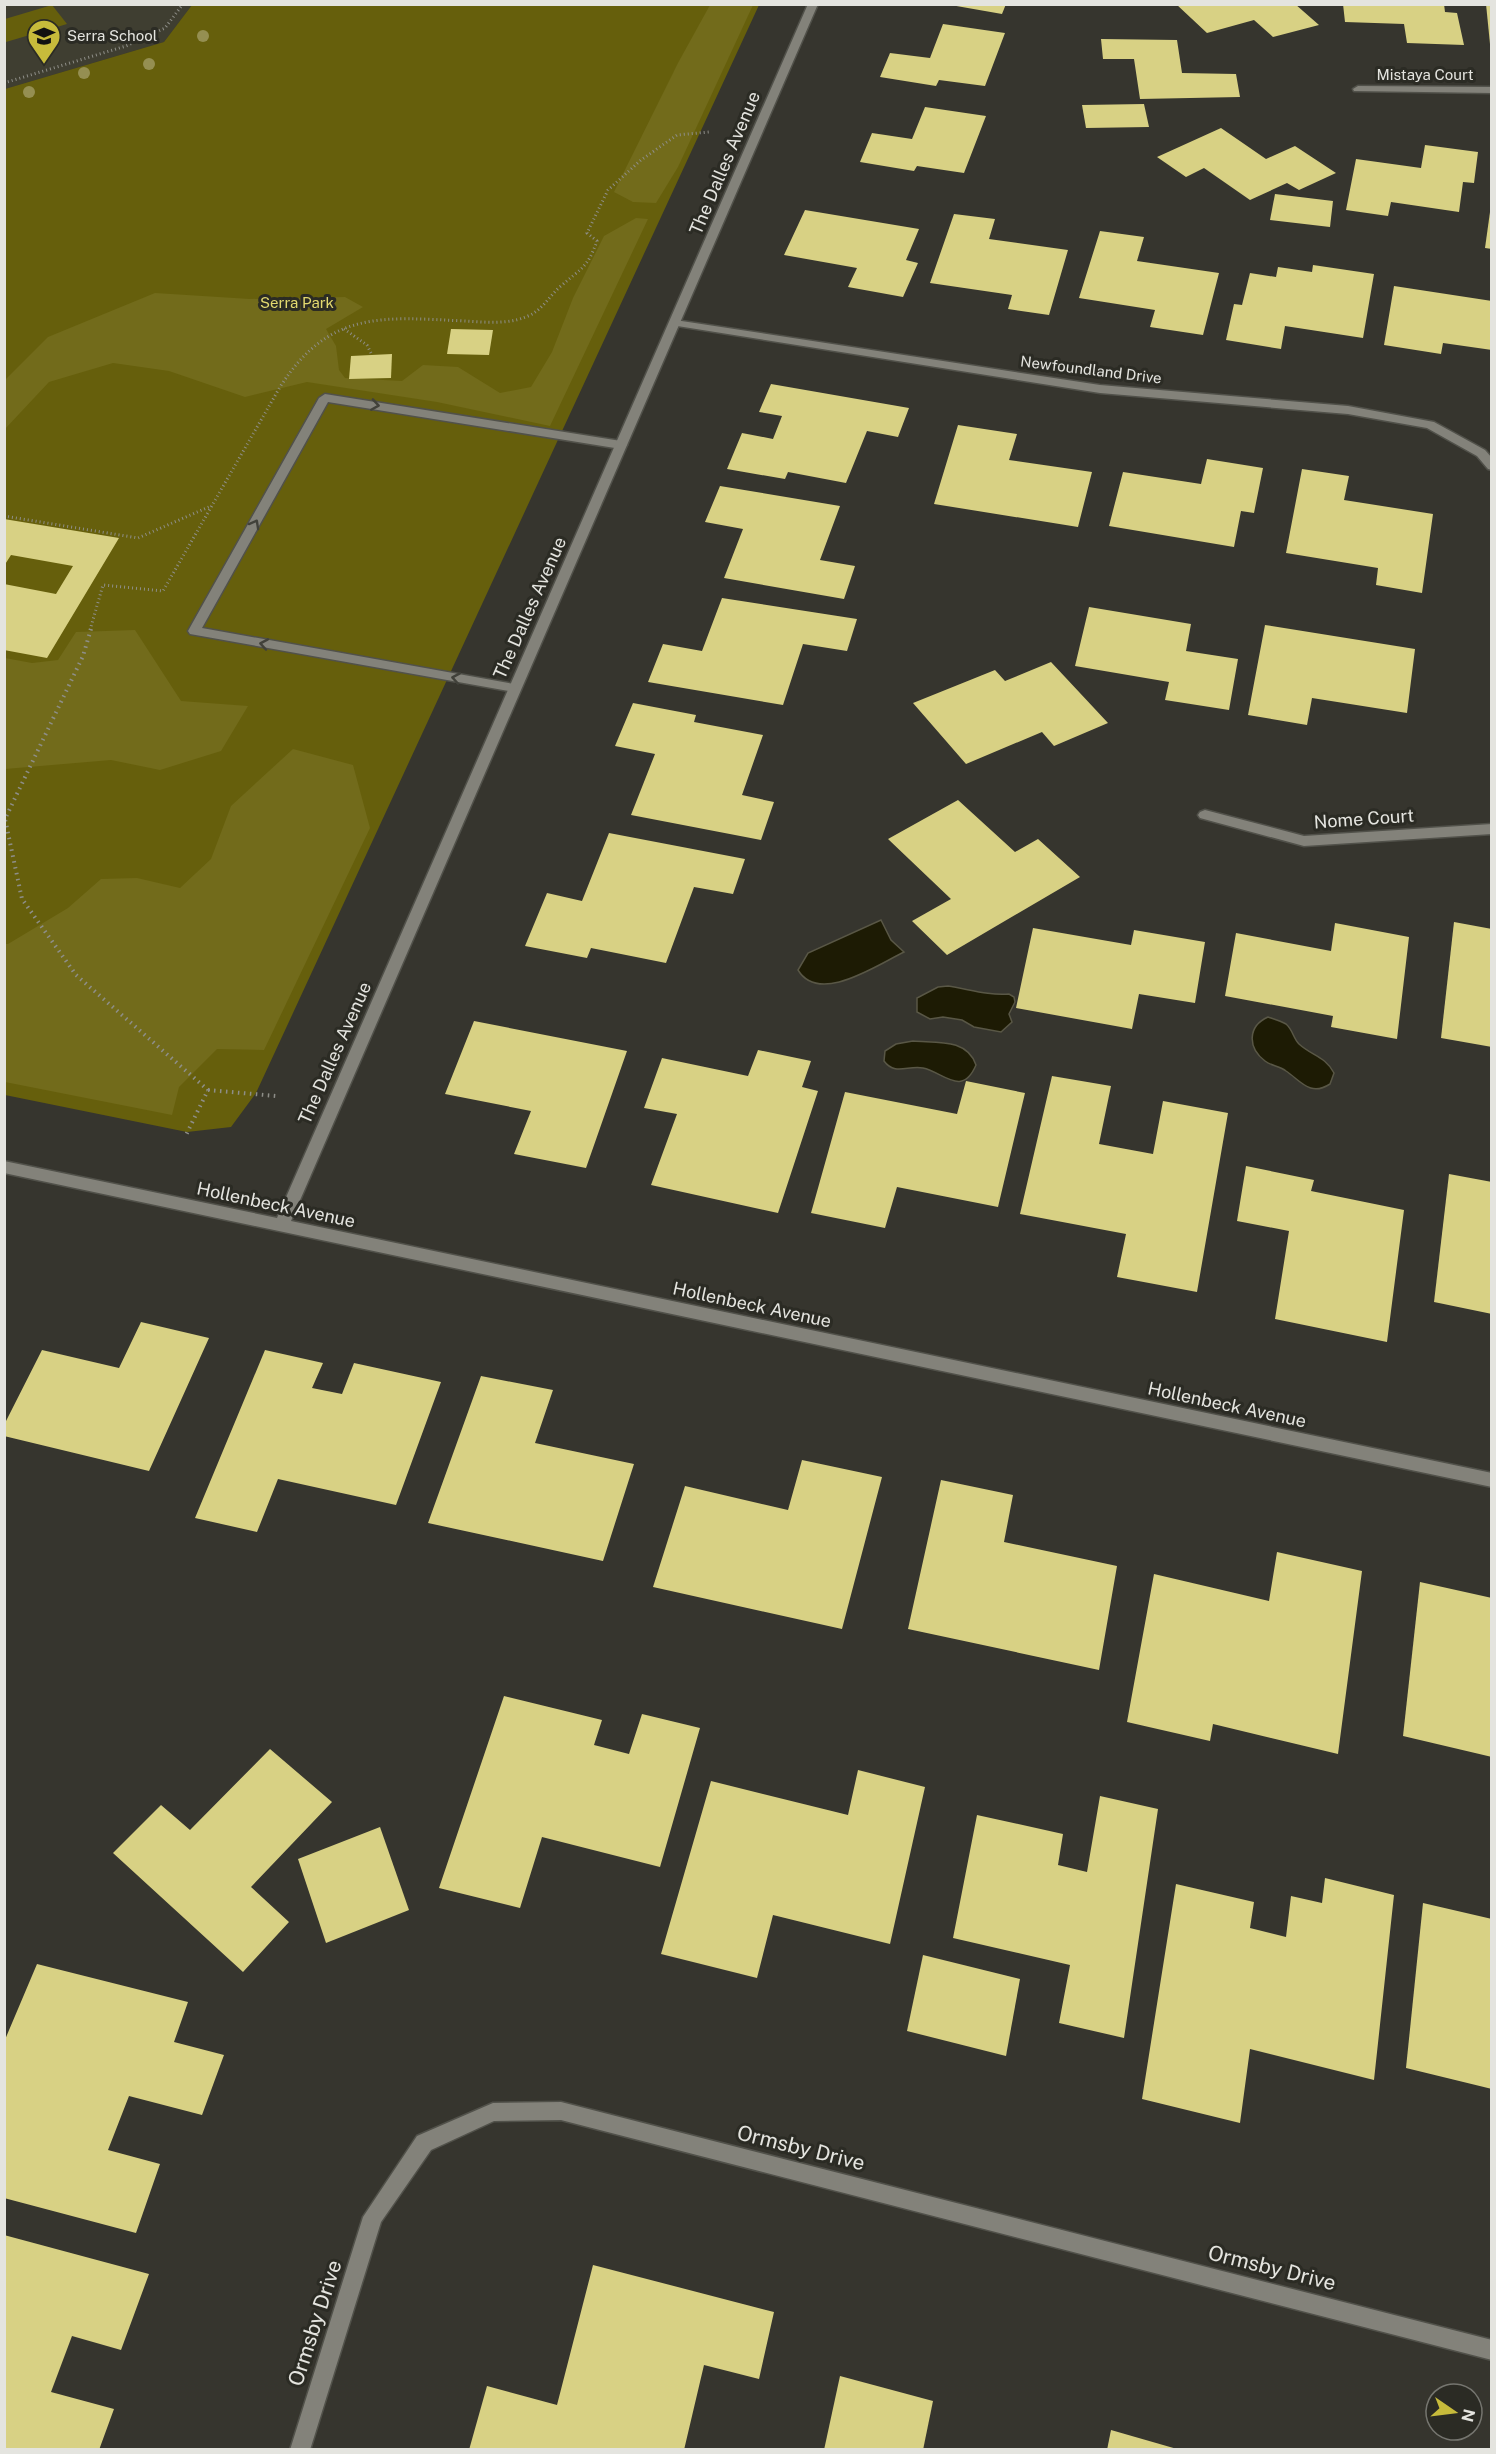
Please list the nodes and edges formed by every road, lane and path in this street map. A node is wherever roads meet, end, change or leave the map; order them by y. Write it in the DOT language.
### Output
graph roads {
  1 [pos="183,4"];
  2 [pos="813,4"];
  3 [pos="4,83"];
  4 [pos="1358,89"];
  5 [pos="1491,90"];
  6 [pos="675,323"];
  7 [pos="343,329"];
  8 [pos="372,355"];
  9 [pos="621,445"];
  10 [pos="1491,466"];
  11 [pos="212,506"];
  12 [pos="4,516"];
  13 [pos="514,688"];
  14 [pos="1205,815"];
  15 [pos="1491,829"];
  16 [pos="208,1089"];
  17 [pos="276,1096"];
  18 [pos="4,1167"];
  19 [pos="281,1226"];
  20 [pos="1491,1480"];
  21 [pos="1491,2350"];
  22 [pos="300,2450"];
  1 -- 3 [label="path"];
  2 -- 6 [label="street, The Dalles Avenue"];
  4 -- 5 [label="street, Mistaya Court"];
  6 -- 9 [label="street, The Dalles Avenue"];
  6 -- 10 [label="street, Newfoundland Drive"];
  7 -- 8 [label="path"];
  9 -- 13 [label="street, The Dalles Avenue"];
  13 -- 9 [label="street, one-way"];
  11 -- 12 [label="path"];
  13 -- 19 [label="street, The Dalles Avenue"];
  14 -- 15 [label="street, Nome Court"];
  16 -- 17 [label="path"];
  18 -- 19 [label="street, Hollenbeck Avenue"];
  19 -- 20 [label="street, Hollenbeck Avenue"];
  21 -- 22 [label="street, Ormsby Drive"];
}
